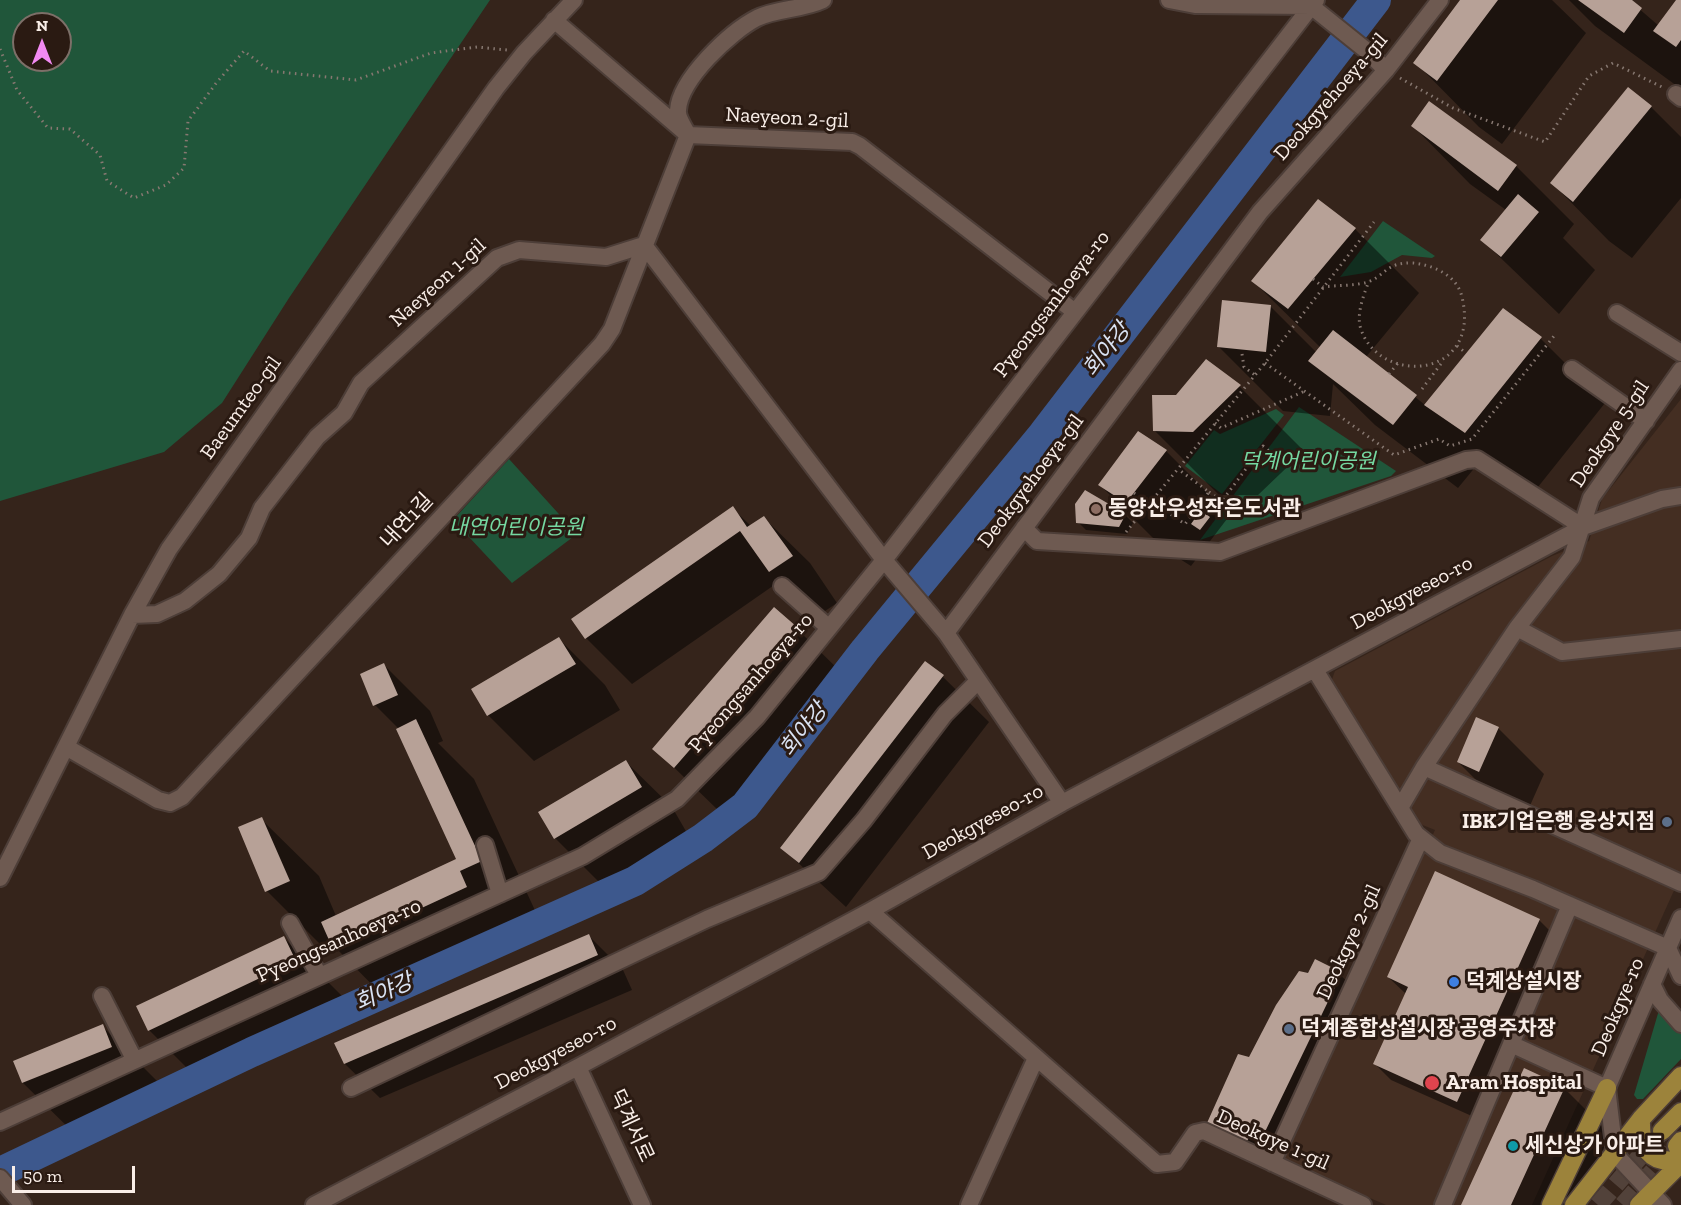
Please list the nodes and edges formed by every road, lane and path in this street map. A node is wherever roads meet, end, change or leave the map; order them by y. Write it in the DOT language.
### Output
graph roads {
  1 [pos="574,0"];
  2 [pos="823,0"];
  3 [pos="1169,0"];
  4 [pos="1440,0"];
  5 [pos="1314,3"];
  6 [pos="554,20"];
  7 [pos="0,49"];
  8 [pos="524,53"];
  9 [pos="1386,70"];
  10 [pos="1679,96"];
  11 [pos="688,135"];
  12 [pos="1374,222"];
  13 [pos="644,246"];
  14 [pos="1313,279"];
  15 [pos="1369,281"];
  16 [pos="1323,287"];
  17 [pos="1075,312"];
  18 [pos="1617,313"];
  19 [pos="1554,336"];
  20 [pos="1457,346"];
  21 [pos="1466,353"];
  22 [pos="1681,353"];
  23 [pos="1242,354"];
  24 [pos="1446,357"];
  25 [pos="1265,363"];
  26 [pos="1398,363"];
  27 [pos="1572,369"];
  28 [pos="1681,369"];
  29 [pos="1389,374"];
  30 [pos="1255,375"];
  31 [pos="1422,389"];
  32 [pos="1305,392"];
  33 [pos="1646,421"];
  34 [pos="1215,423"];
  35 [pos="1282,462"];
  36 [pos="1178,469"];
  37 [pos="1209,492"];
  38 [pos="1134,493"];
  39 [pos="1681,496"];
  40 [pos="1150,502"];
  41 [pos="1583,527"];
  42 [pos="1024,528"];
  43 [pos="1123,535"];
  44 [pos="884,560"];
  45 [pos="782,586"];
  46 [pos="132,615"];
  47 [pos="829,628"];
  48 [pos="1517,628"];
  49 [pos="946,633"];
  50 [pos="1681,639"];
  51 [pos="1315,670"];
  52 [pos="978,681"];
  53 [pos="66,747"];
  54 [pos="1424,766"];
  55 [pos="1062,803"];
  56 [pos="1400,808"];
  57 [pos="1421,838"];
  58 [pos="485,845"];
  59 [pos="0,878"];
  60 [pos="1681,883"];
  61 [pos="500,894"];
  62 [pos="1570,905"];
  63 [pos="870,911"];
  64 [pos="1681,918"];
  65 [pos="290,922"];
  66 [pos="1668,948"];
  67 [pos="319,975"];
  68 [pos="1681,976"];
  69 [pos="1652,984"];
  70 [pos="102,996"];
  71 [pos="1681,1024"];
  72 [pos="1511,1044"];
  73 [pos="1036,1058"];
  74 [pos="134,1059"];
  75 [pos="578,1067"];
  76 [pos="1681,1076"];
  77 [pos="351,1088"];
  78 [pos="1607,1088"];
  79 [pos="1681,1112"];
  80 [pos="1,1117"];
  81 [pos="1641,1119"];
  82 [pos="1662,1131"];
  83 [pos="1680,1152"];
  84 [pos="1615,1154"];
  85 [pos="1272,1163"];
  86 [pos="0,1179"];
  87 [pos="1651,1190"];
  88 [pos="23,1205"];
  89 [pos="314,1205"];
  90 [pos="642,1205"];
  91 [pos="969,1205"];
  92 [pos="1363,1205"];
  93 [pos="1443,1205"];
  94 [pos="1551,1205"];
  95 [pos="1574,1205"];
  96 [pos="1639,1205"];
  97 [pos="1663,1205"];
  1 -- 6 [label="street, Baeumteo-gil"];
  2 -- 11 [label="street"];
  3 -- 5 [label="street"];
  4 -- 9 [label="street, Deokgyehoeya-gil"];
  5 -- 9 [label="street"];
  5 -- 17 [label="street, Pyeongsanhoeya-ro"];
  6 -- 8 [label="street, Baeumteo-gil"];
  6 -- 11 [label="street"];
  7 -- 8 [label="path"];
  8 -- 46 [label="street, Baeumteo-gil"];
  9 -- 10 [label="path"];
  9 -- 42 [label="street, Deokgyehoeya-gil"];
  11 -- 13 [label="street, 내연1길"];
  11 -- 17 [label="street, Naeyeon 2-gil"];
  12 -- 16 [label="path"];
  13 -- 44 [label="street"];
  13 -- 46 [label="street, Naeyeon 1-gil"];
  13 -- 53 [label="street, 내연1길"];
  14 -- 16 [label="path"];
  15 -- 16 [label="path"];
  15 -- 20 [label="path"];
  15 -- 26 [label="path"];
  16 -- 25 [label="path"];
  17 -- 44 [label="street, Pyeongsanhoeya-ro"];
  18 -- 22 [label="street"];
  19 -- 32 [label="path"];
  20 -- 21 [label="path"];
  20 -- 24 [label="path"];
  23 -- 30 [label="path"];
  24 -- 26 [label="path"];
  24 -- 31 [label="path"];
  25 -- 30 [label="path"];
  25 -- 32 [label="path"];
  26 -- 29 [label="path"];
  27 -- 33 [label="street"];
  28 -- 33 [label="street, Deokgye 5-gil"];
  30 -- 34 [label="path"];
  32 -- 34 [label="path"];
  33 -- 41 [label="street, Deokgye 5-gil"];
  34 -- 36 [label="path"];
  35 -- 37 [label="path"];
  36 -- 37 [label="path"];
  36 -- 40 [label="path"];
  37 -- 40 [label="path"];
  38 -- 40 [label="path"];
  39 -- 41 [label="street, Deokgyeseo-ro"];
  40 -- 43 [label="path"];
  41 -- 42 [label="street"];
  41 -- 48 [label="street"];
  41 -- 51 [label="street, Deokgyeseo-ro"];
  42 -- 49 [label="street, Deokgyehoeya-gil"];
  44 -- 47 [label="street, Pyeongsanhoeya-ro"];
  44 -- 49 [label="street"];
  45 -- 47 [label="street"];
  46 -- 53 [label="street, Baeumteo-gil"];
  47 -- 61 [label="street, Pyeongsanhoeya-ro"];
  48 -- 50 [label="street"];
  48 -- 54 [label="street"];
  49 -- 52 [label="street"];
  51 -- 55 [label="street, Deokgyeseo-ro"];
  51 -- 56 [label="street"];
  52 -- 55 [label="street"];
  52 -- 77 [label="street"];
  53 -- 59 [label="street, Baeumteo-gil"];
  54 -- 56 [label="street"];
  54 -- 60 [label="street"];
  55 -- 63 [label="street, Deokgyeseo-ro"];
  56 -- 57 [label="street"];
  57 -- 62 [label="street"];
  57 -- 85 [label="street, Deokgye 2-gil"];
  58 -- 61 [label="street"];
  61 -- 67 [label="street, Pyeongsanhoeya-ro"];
  62 -- 66 [label="street"];
  62 -- 72 [label="street"];
  63 -- 73 [label="street, Deokgye 1-gil"];
  63 -- 75 [label="street, Deokgyeseo-ro"];
  64 -- 66 [label="street, Deokgye-ro"];
  65 -- 67 [label="street"];
  66 -- 68 [label="street"];
  66 -- 69 [label="street, Deokgye-ro"];
  67 -- 74 [label="street, Pyeongsanhoeya-ro"];
  69 -- 71 [label="street"];
  69 -- 78 [label="street, Deokgye-ro"];
  70 -- 74 [label="street"];
  72 -- 78 [label="street"];
  72 -- 93 [label="street"];
  73 -- 85 [label="street, Deokgye 1-gil"];
  73 -- 91 [label="street"];
  74 -- 80 [label="street, Pyeongsanhoeya-ro"];
  75 -- 89 [label="street, Deokgyeseo-ro"];
  75 -- 90 [label="street, 덕계서로"];
  76 -- 81 [label="main road"];
  78 -- 84 [label="street, Deokgye-ro"];
  78 -- 94 [label="main road"];
  79 -- 82 [label="main road"];
  81 -- 83 [label="main road"];
  81 -- 84 [label="main road"];
  83 -- 87 [label="main road"];
  84 -- 87 [label="street"];
  84 -- 95 [label="main road"];
  85 -- 92 [label="street, Deokgye 1-gil"];
  86 -- 88 [label="street"];
  87 -- 96 [label="main road"];
  87 -- 97 [label="street"];
}
